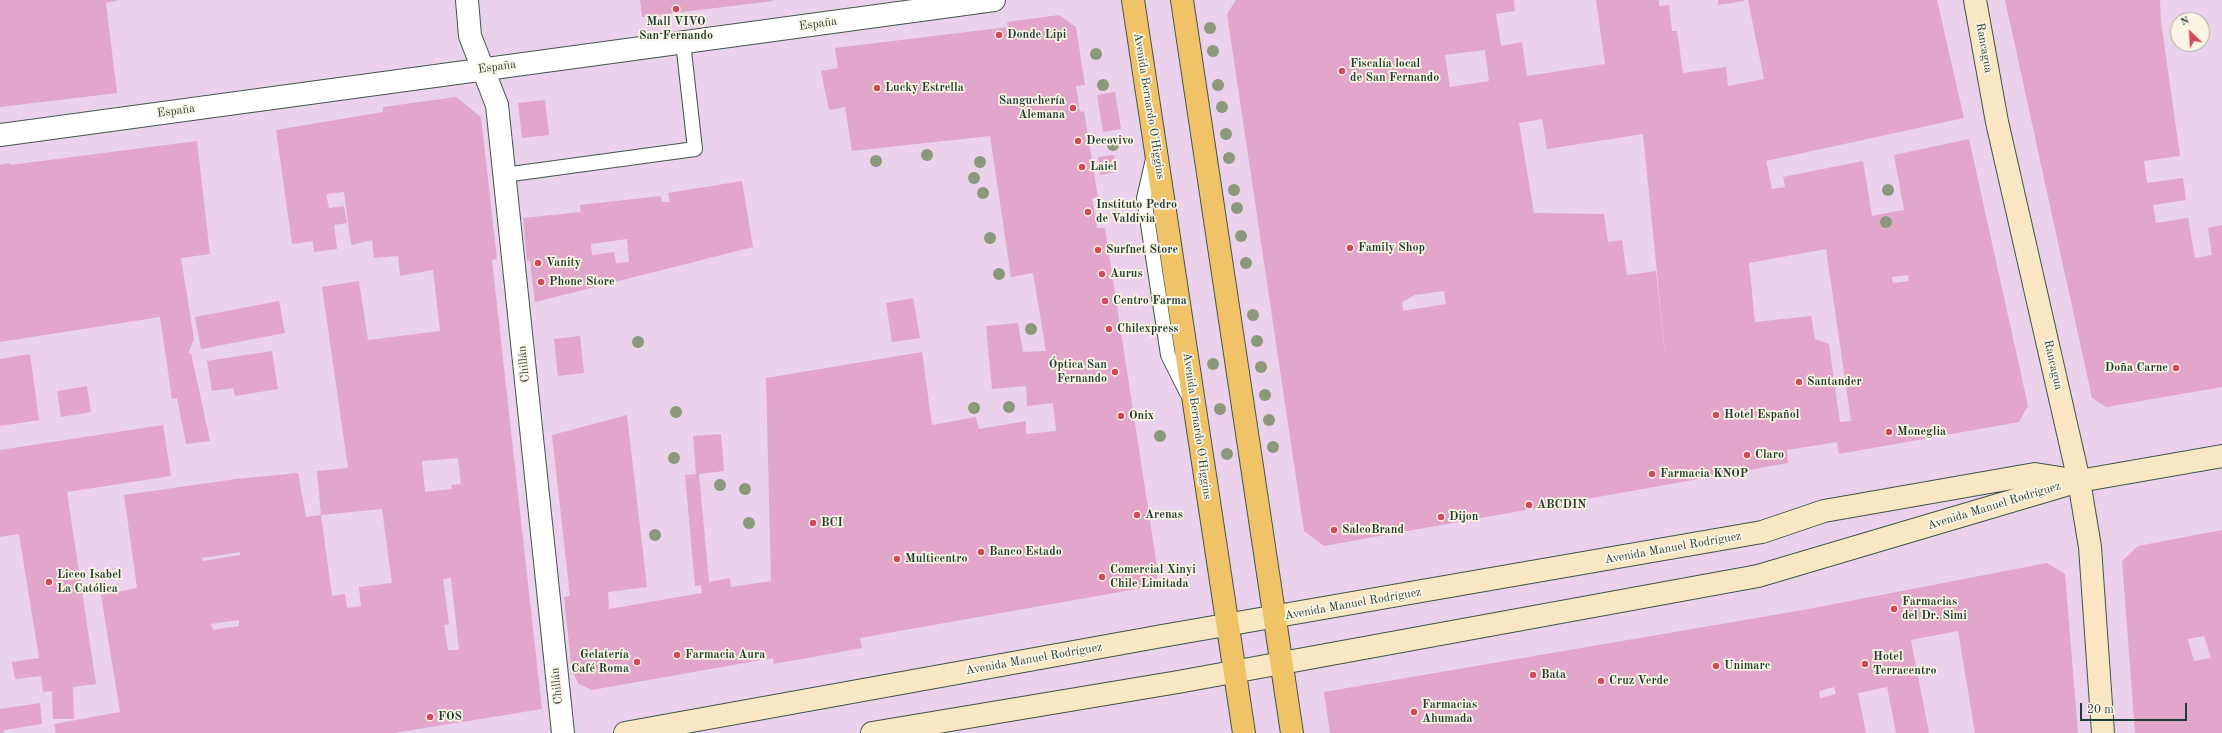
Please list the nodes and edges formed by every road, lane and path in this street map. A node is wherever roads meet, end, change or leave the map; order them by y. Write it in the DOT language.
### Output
graph roads {
  1 [pos="467,0"];
  2 [pos="994,0"];
  3 [pos="1133,0"];
  4 [pos="1182,0"];
  5 [pos="1975,0"];
  6 [pos="683,42"];
  7 [pos="482,69"];
  8 [pos="0,135"];
  9 [pos="504,175"];
  10 [pos="2222,456"];
  11 [pos="2080,481"];
  12 [pos="1275,618"];
  13 [pos="1227,626"];
  14 [pos="1282,664"];
  15 [pos="1234,672"];
  16 [pos="563,733"];
  17 [pos="625,733"];
  18 [pos="872,733"];
  19 [pos="1244,733"];
  20 [pos="1292,733"];
  21 [pos="2103,733"];
  1 -- 7 [label="street, Chillán"];
  2 -- 6 [label="street, España"];
  3 -- 13 [label="main road, Avenida Bernardo O'Higgins"];
  4 -- 12 [label="main road"];
  5 -- 11 [label="main road, Rancagua"];
  6 -- 7 [label="street, España"];
  6 -- 9 [label="lane"];
  7 -- 8 [label="street, España"];
  7 -- 9 [label="street, Chillán"];
  9 -- 16 [label="street, Chillán"];
  10 -- 11 [label="main road, Avenida Manuel Rodríguez"];
  11 -- 12 [label="main road, Avenida Manuel Rodríguez"];
  11 -- 14 [label="main road, Avenida Manuel Rodríguez"];
  11 -- 21 [label="main road, Rancagua"];
  12 -- 13 [label="main road, Avenida Manuel Rodríguez"];
  12 -- 14 [label="main road"];
  13 -- 15 [label="main road, Avenida Bernardo O'Higgins"];
  13 -- 17 [label="main road, Avenida Manuel Rodríguez"];
  14 -- 15 [label="main road, Avenida Manuel Rodríguez"];
  14 -- 20 [label="main road"];
  15 -- 18 [label="main road, Avenida Manuel Rodríguez"];
  15 -- 19 [label="main road, Avenida Bernardo O'Higgins"];
}
